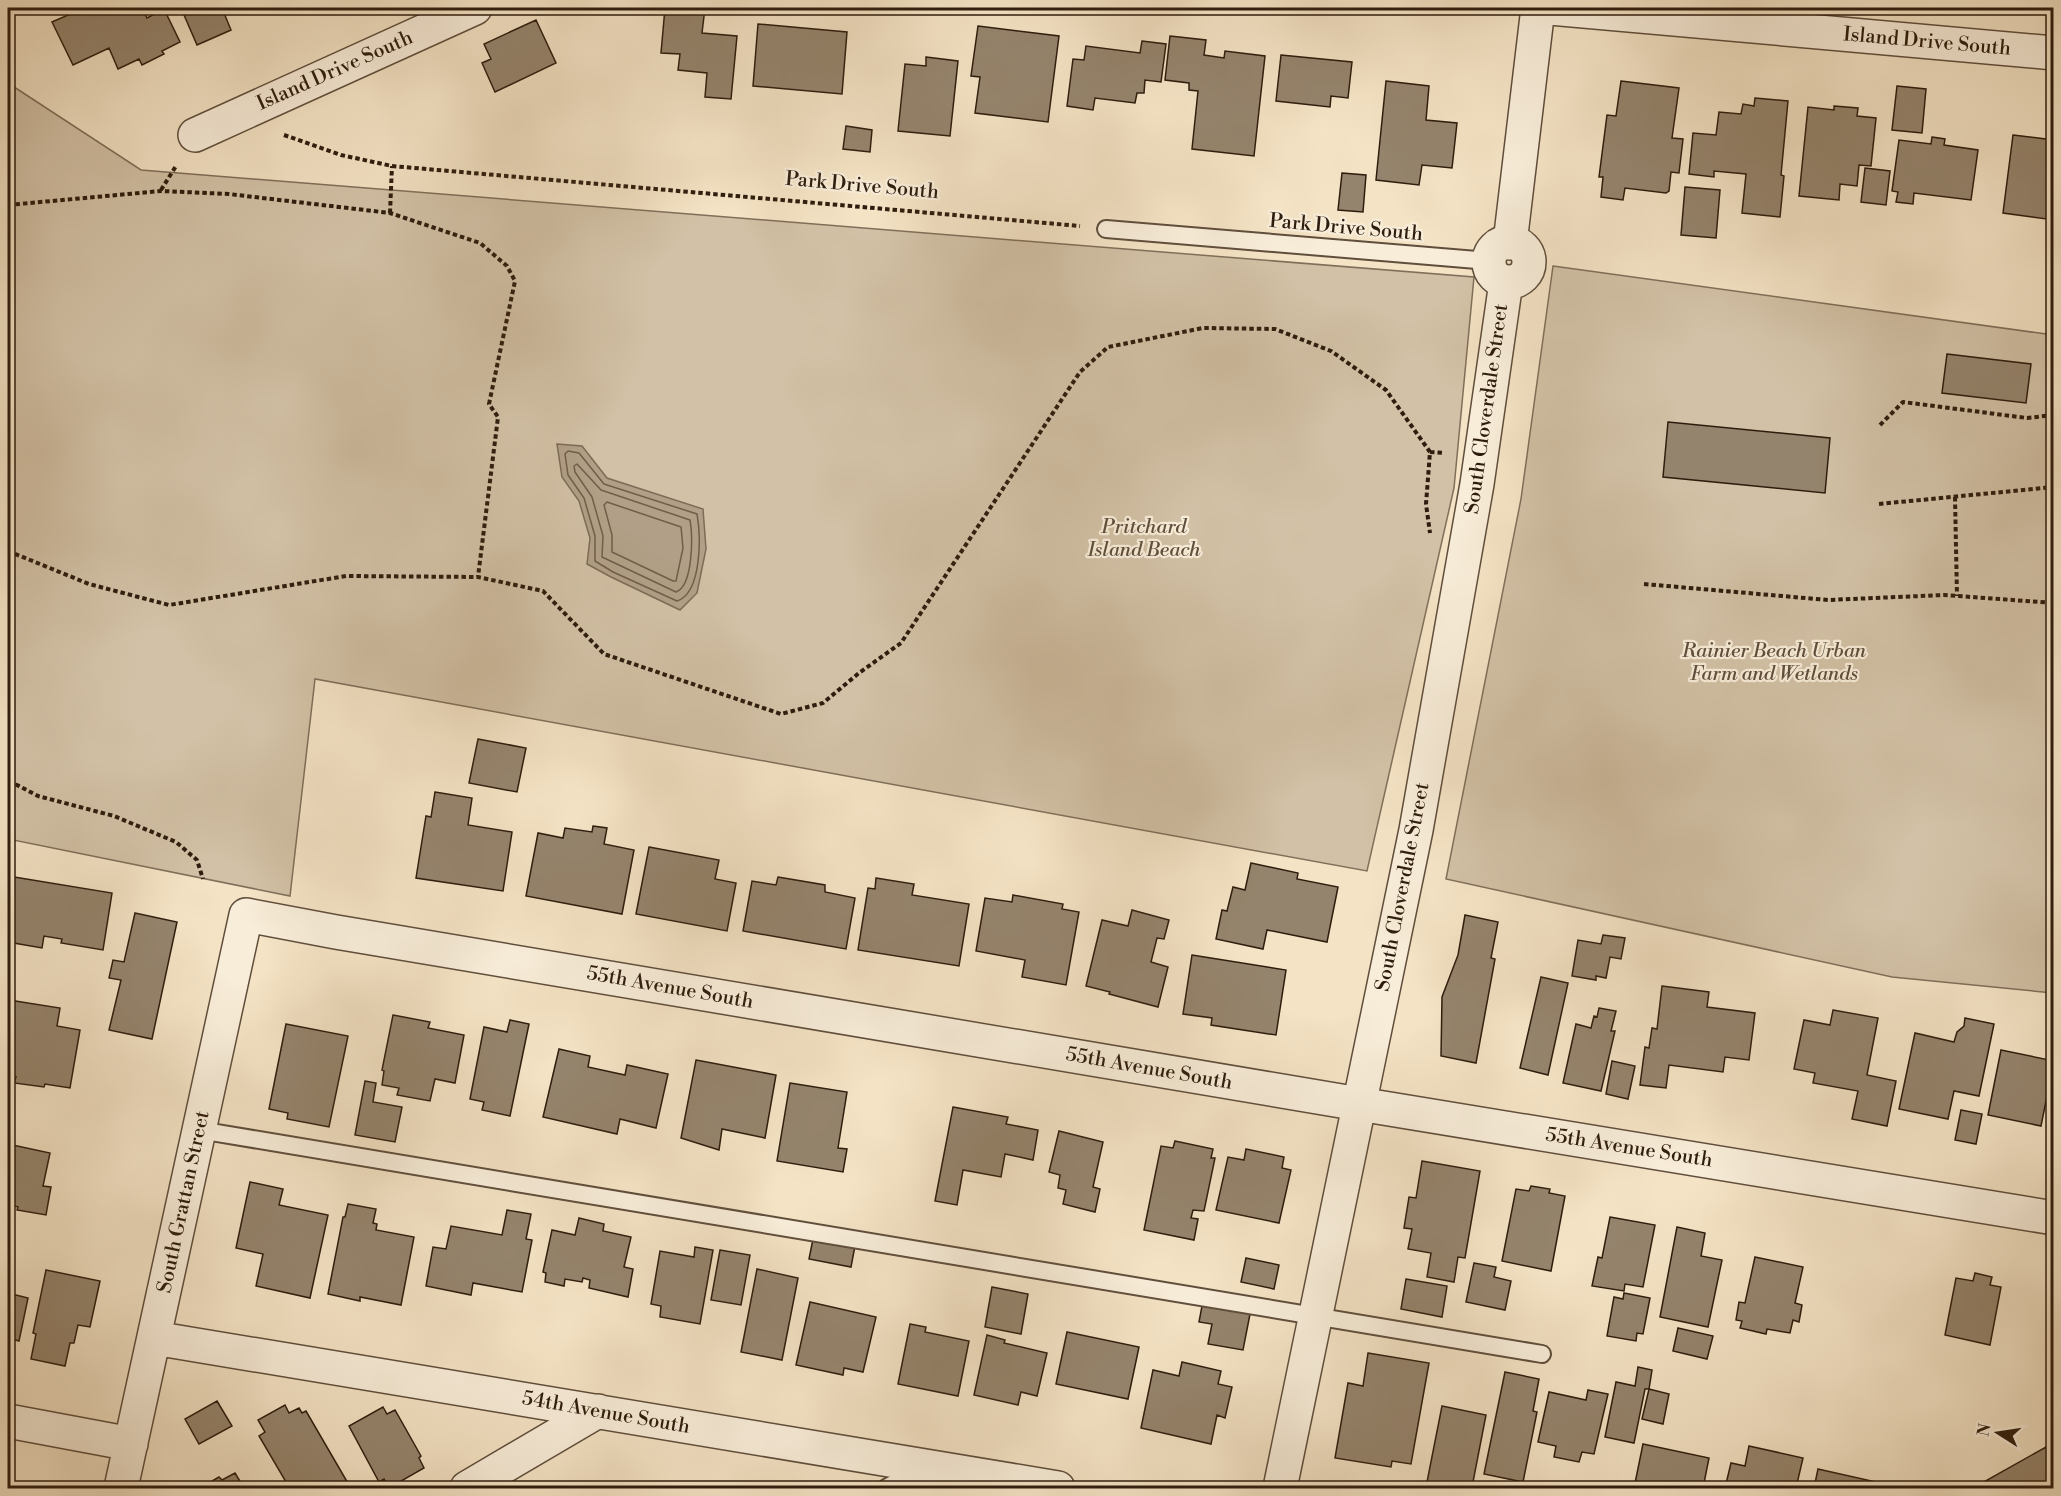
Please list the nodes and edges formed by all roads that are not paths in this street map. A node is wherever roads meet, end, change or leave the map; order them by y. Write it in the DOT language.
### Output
graph roads {
  1 [pos="475,8"];
  2 [pos="1538,8"];
  3 [pos="1550,8"];
  4 [pos="2054,53"];
  5 [pos="195,135"];
  6 [pos="1106,229"];
  7 [pos="1502,262"];
  8 [pos="246,915"];
  9 [pos="1359,1104"];
  10 [pos="199,1130"];
  11 [pos="2054,1218"];
  12 [pos="1315,1318"];
  13 [pos="154,1338"];
  14 [pos="1542,1354"];
  15 [pos="598,1411"];
  16 [pos="8,1421"];
  17 [pos="131,1444"];
  18 [pos="924,1467"];
  19 [pos="121,1488"];
  20 [pos="467,1488"];
  21 [pos="886,1488"];
  22 [pos="1058,1488"];
  23 [pos="1280,1488"];
  1 -- 5 [label="street, Island Drive South"];
  2 -- 7 [label="street, South Cloverdale Street"];
  3 -- 4 [label="street, Island Drive South"];
  6 -- 7 [label="lane, Park Drive South"];
  7 -- 9 [label="street, South Cloverdale Street"];
  8 -- 9 [label="street, 55th Avenue South"];
  8 -- 10 [label="street, South Grattan Street"];
  9 -- 11 [label="street, 55th Avenue South"];
  9 -- 12 [label="street, South Cloverdale Street"];
  10 -- 12 [label="lane"];
  10 -- 13 [label="street, South Grattan Street"];
  12 -- 14 [label="lane"];
  12 -- 23 [label="street, South Cloverdale Street"];
  13 -- 15 [label="street, 54th Avenue South"];
  13 -- 17 [label="street, South Grattan Street"];
  15 -- 18 [label="street, 54th Avenue South"];
  15 -- 20 [label="street"];
  16 -- 17 [label="street"];
  17 -- 19 [label="street, South Grattan Street"];
  18 -- 21 [label="lane"];
  18 -- 22 [label="street, 54th Avenue South"];
}
